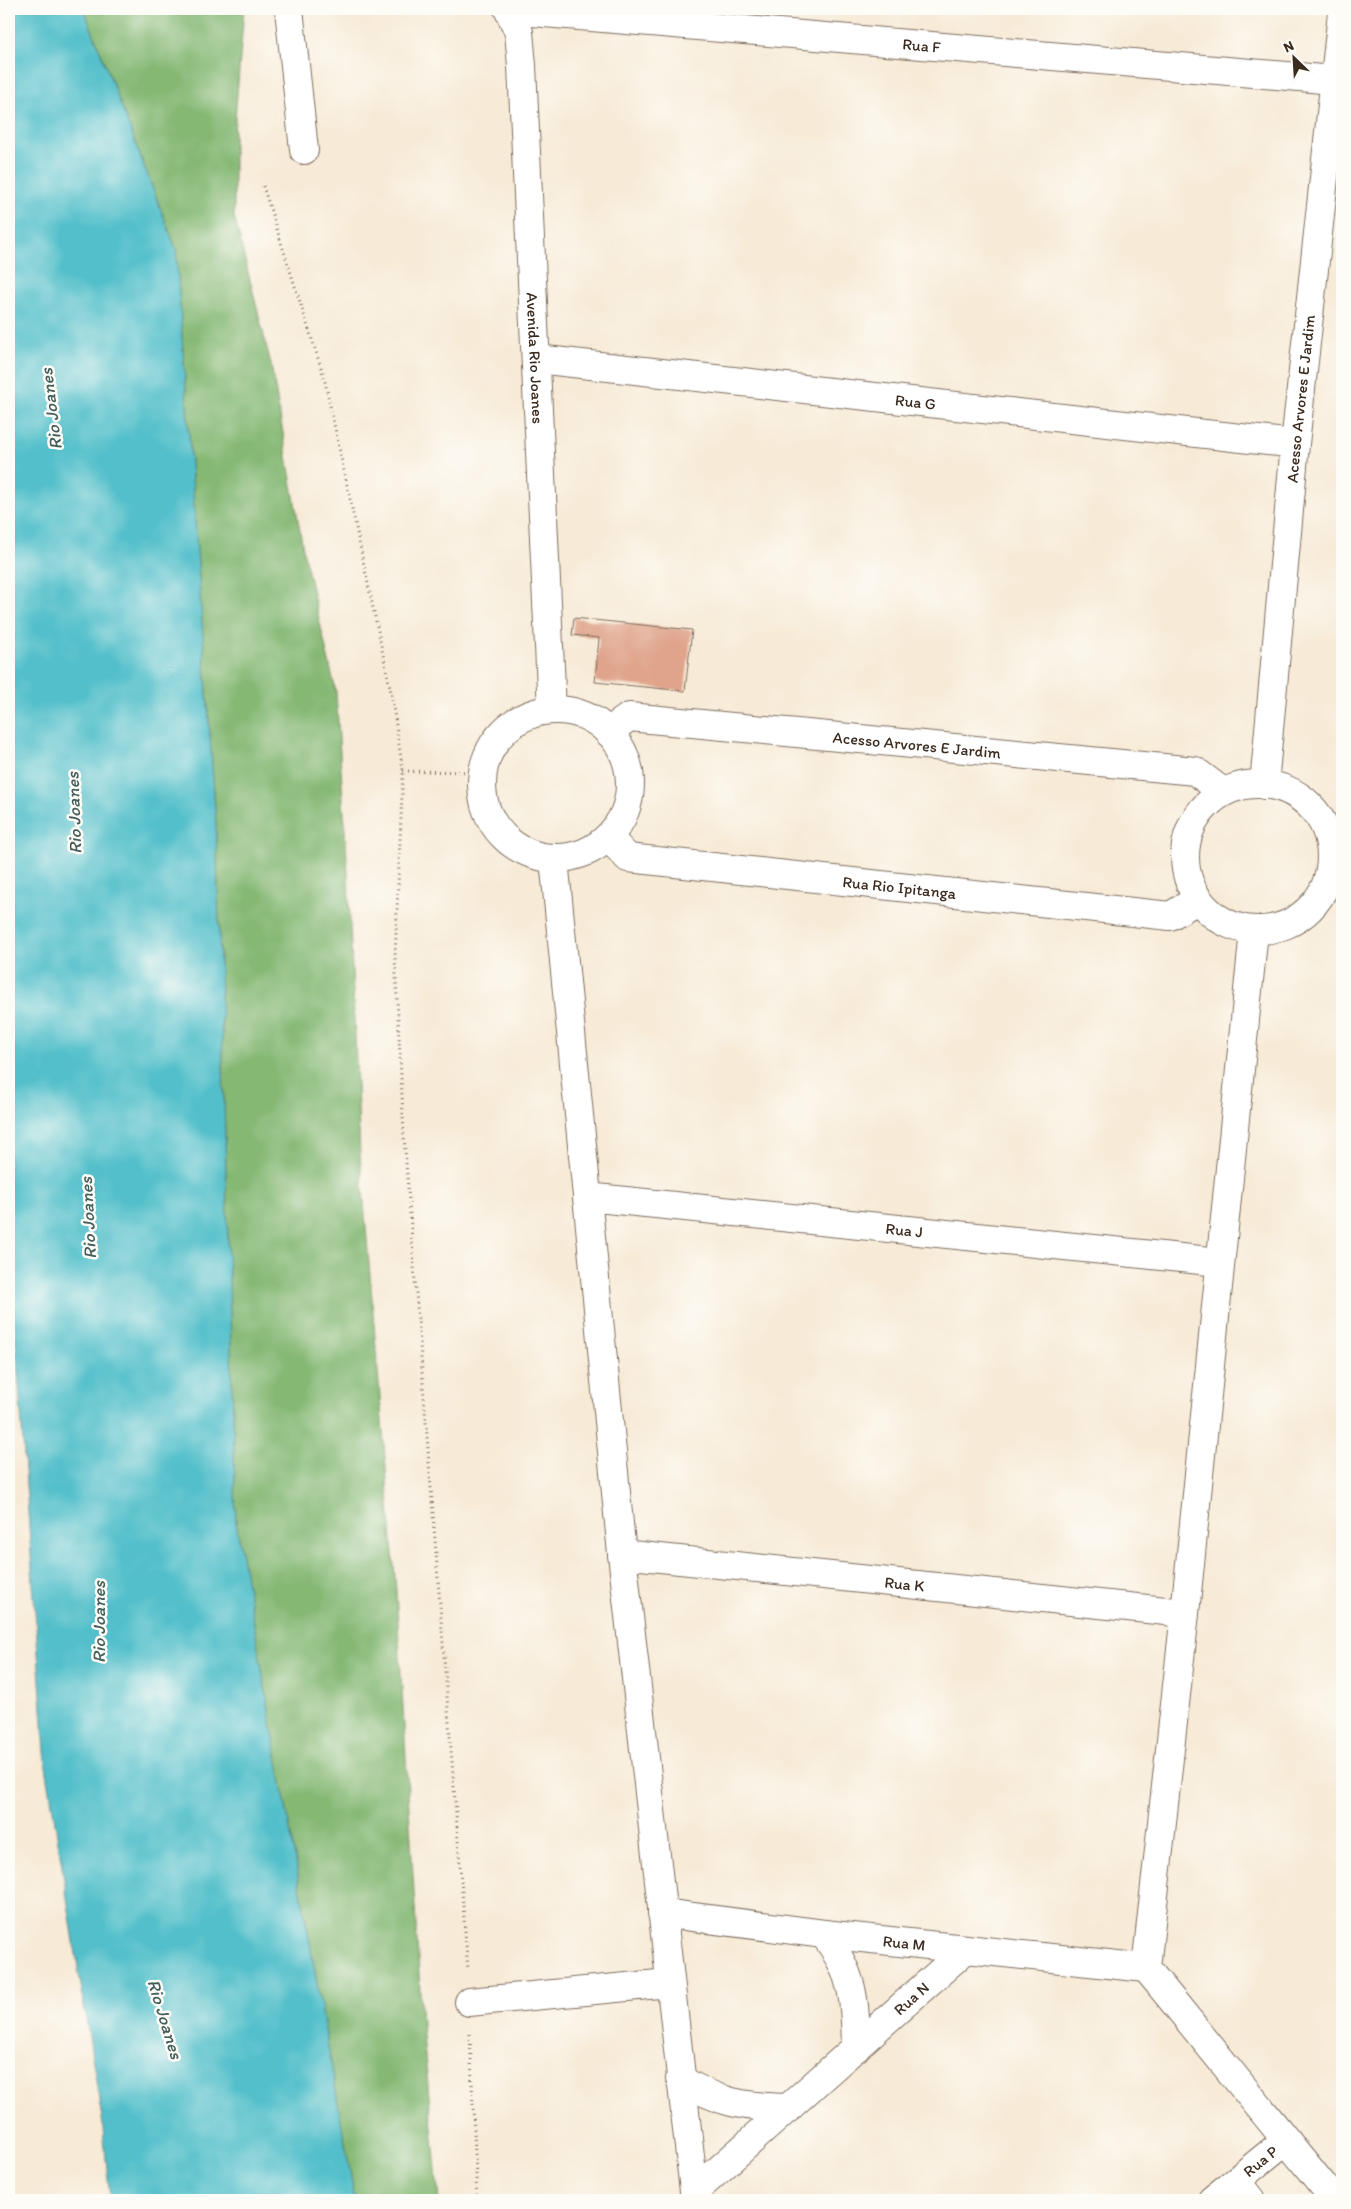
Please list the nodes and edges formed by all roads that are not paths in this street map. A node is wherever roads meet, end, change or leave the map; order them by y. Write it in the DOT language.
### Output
graph roads {
  1 [pos="289,9"];
  2 [pos="509,9"];
  3 [pos="1342,13"];
  4 [pos="1334,80"];
  5 [pos="304,150"];
  6 [pos="537,359"];
  7 [pos="1295,444"];
  8 [pos="552,710"];
  9 [pos="608,732"];
  10 [pos="1264,785"];
  11 [pos="1222,792"];
  12 [pos="608,837"];
  13 [pos="554,859"];
  14 [pos="1197,900"];
  15 [pos="1254,931"];
  16 [pos="587,1197"];
  17 [pos="1220,1262"];
  18 [pos="622,1554"];
  19 [pos="1185,1613"];
  20 [pos="662,1913"];
  21 [pos="824,1934"];
  22 [pos="966,1948"];
  23 [pos="1146,1968"];
  24 [pos="669,1983"];
  25 [pos="469,2002"];
  26 [pos="856,2048"];
  27 [pos="680,2079"];
  28 [pos="789,2108"];
  29 [pos="1286,2140"];
  30 [pos="1243,2191"];
  31 [pos="694,2196"];
  32 [pos="1212,2200"];
  33 [pos="1335,2200"];
  1 -- 5 [label="street"];
  2 -- 4 [label="street, Rua F"];
  2 -- 6 [label="street, Avenida Rio Joanes"];
  3 -- 4 [label="street, Acesso Arvores E Jardim"];
  4 -- 7 [label="street, Acesso Arvores E Jardim"];
  6 -- 7 [label="street, Rua G"];
  6 -- 8 [label="street, Avenida Rio Joanes"];
  7 -- 10 [label="street, Acesso Arvores E Jardim"];
  8 -- 9 [label="street"];
  8 -- 13 [label="street"];
  9 -- 11 [label="street, Acesso Arvores E Jardim"];
  9 -- 12 [label="street"];
  10 -- 11 [label="street"];
  10 -- 15 [label="street"];
  11 -- 14 [label="street"];
  12 -- 13 [label="street"];
  12 -- 14 [label="street, Rua Rio Ipitanga"];
  13 -- 16 [label="street"];
  14 -- 15 [label="street"];
  15 -- 17 [label="street"];
  16 -- 17 [label="street, Rua J"];
  16 -- 18 [label="street"];
  17 -- 19 [label="street"];
  18 -- 19 [label="street, Rua K"];
  18 -- 20 [label="street"];
  19 -- 23 [label="street"];
  20 -- 21 [label="street, Rua M"];
  20 -- 24 [label="street"];
  21 -- 22 [label="street, Rua M"];
  21 -- 26 [label="street"];
  22 -- 23 [label="street, Rua M"];
  22 -- 26 [label="street, Rua N"];
  23 -- 29 [label="street"];
  24 -- 25 [label="street"];
  24 -- 27 [label="street"];
  26 -- 28 [label="street, Rua N"];
  27 -- 28 [label="street"];
  27 -- 31 [label="street"];
  28 -- 31 [label="street, Rua N"];
  29 -- 30 [label="street, Rua P"];
  29 -- 33 [label="street"];
  30 -- 32 [label="street, Rua P"];
}
